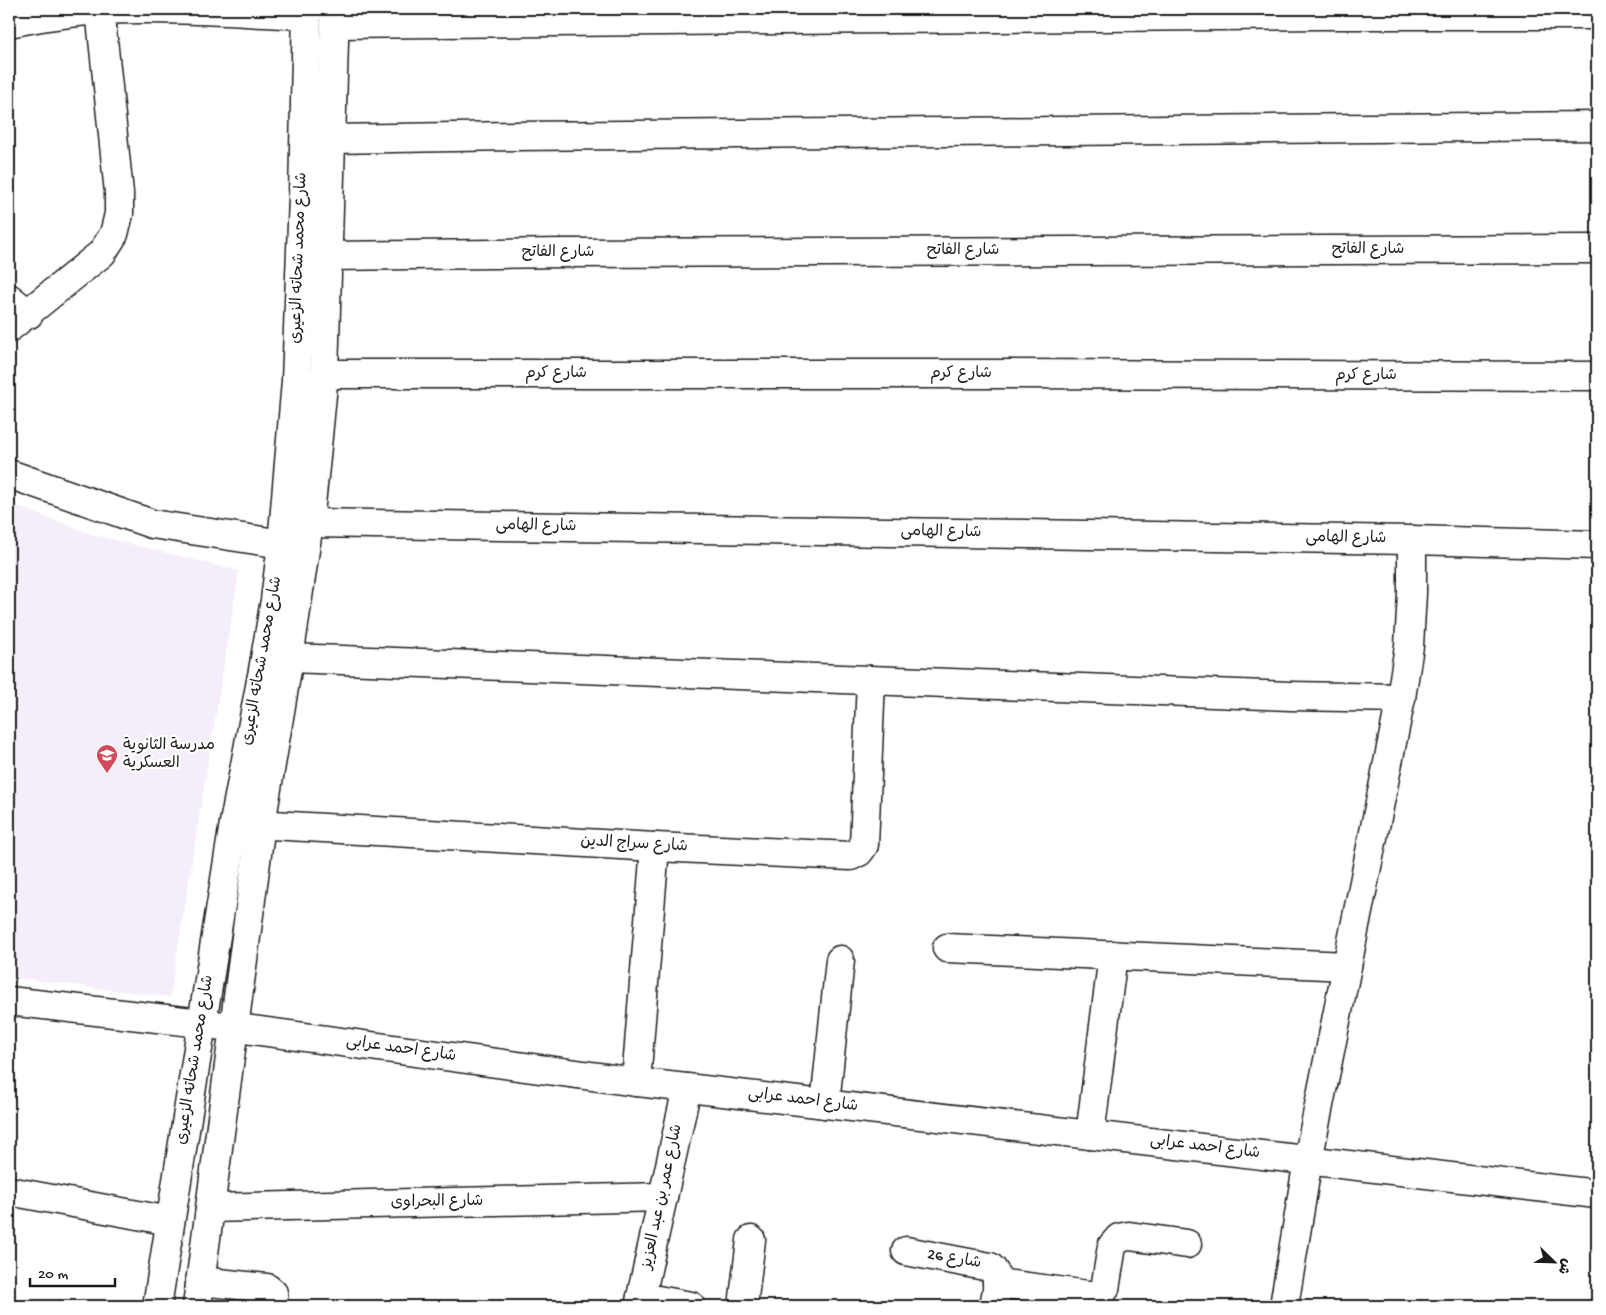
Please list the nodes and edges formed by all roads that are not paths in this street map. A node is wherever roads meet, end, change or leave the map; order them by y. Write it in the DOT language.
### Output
graph roads {
  1 [pos="100,10"];
  2 [pos="307,12"];
  3 [pos="1325,12"];
  4 [pos="1597,15"];
  5 [pos="335,16"];
  6 [pos="9,23"];
  7 [pos="1597,126"];
  8 [pos="331,139"];
  9 [pos="1597,249"];
  10 [pos="328,256"];
  11 [pos="15,313"];
  12 [pos="324,374"];
  13 [pos="1597,376"];
  14 [pos="9,474"];
  15 [pos="291,530"];
  16 [pos="1412,540"];
  17 [pos="1597,545"];
  18 [pos="289,658"];
  19 [pos="871,680"];
  20 [pos="1401,698"];
  21 [pos="234,823"];
  22 [pos="260,824"];
  23 [pos="655,847"];
  24 [pos="947,948"];
  25 [pos="1114,955"];
  26 [pos="840,960"];
  27 [pos="1347,966"];
  28 [pos="9,1001"];
  29 [pos="201,1023"];
  30 [pos="234,1028"];
  31 [pos="636,1082"];
  32 [pos="687,1088"];
  33 [pos="825,1104"];
  34 [pos="1090,1135"];
  35 [pos="1308,1160"];
  36 [pos="9,1191"];
  37 [pos="1597,1194"];
  38 [pos="663,1197"];
  39 [pos="210,1208"];
  40 [pos="170,1222"];
  41 [pos="751,1240"];
  42 [pos="1187,1244"];
  43 [pos="906,1251"];
  44 [pos="199,1294"];
  45 [pos="995,1295"];
  46 [pos="640,1302"];
  47 [pos="157,1306"];
  48 [pos="274,1306"];
  49 [pos="691,1306"];
  50 [pos="744,1306"];
  51 [pos="1284,1306"];
  1 -- 2 [label="street"];
  1 -- 6 [label="street"];
  1 -- 11 [label="street"];
  2 -- 15 [label="street, شارع محمد شحاته الزعيرى"];
  3 -- 4 [label="street"];
  3 -- 5 [label="street"];
  5 -- 8 [label="street, شارع محمد شحاته الزعيرى"];
  7 -- 8 [label="street"];
  8 -- 10 [label="street, شارع محمد شحاته الزعيرى"];
  9 -- 10 [label="street, شارع الفاتح"];
  10 -- 12 [label="street, شارع محمد شحاته الزعيرى"];
  12 -- 13 [label="street, شارع كرم"];
  12 -- 15 [label="street, شارع محمد شحاته الزعيرى"];
  14 -- 15 [label="street, شارع الهامى"];
  15 -- 16 [label="street, شارع الهامى"];
  15 -- 18 [label="street, شارع محمد شحاته الزعيرى"];
  15 -- 21 [label="street, شارع محمد شحاته الزعيرى"];
  16 -- 17 [label="street, شارع الهامى"];
  16 -- 20 [label="street"];
  18 -- 19 [label="street"];
  18 -- 22 [label="street, شارع محمد شحاته الزعيرى"];
  19 -- 20 [label="street"];
  19 -- 23 [label="street, شارع سراج الدين"];
  20 -- 27 [label="street"];
  21 -- 22 [label="street, شارع سراج الدين"];
  21 -- 29 [label="street, شارع محمد شحاته الزعيرى"];
  22 -- 23 [label="street, شارع سراج الدين"];
  22 -- 30 [label="street, شارع محمد شحاته الزعيرى"];
  23 -- 31 [label="street"];
  24 -- 25 [label="street"];
  25 -- 27 [label="street"];
  25 -- 34 [label="street"];
  26 -- 33 [label="street"];
  27 -- 35 [label="street"];
  28 -- 29 [label="street, شارع احمد عرابى"];
  29 -- 30 [label="street, شارع احمد عرابى"];
  29 -- 40 [label="street, شارع محمد شحاته الزعيرى"];
  30 -- 31 [label="street, شارع احمد عرابى"];
  30 -- 39 [label="street, شارع محمد شحاته الزعيرى"];
  31 -- 32 [label="street, شارع احمد عرابى"];
  32 -- 33 [label="street, شارع احمد عرابى"];
  32 -- 38 [label="street, شارع عمر بن عبد العزيز"];
  33 -- 34 [label="street, شارع احمد عرابى"];
  34 -- 35 [label="street, شارع احمد عرابى"];
  35 -- 37 [label="street, شارع احمد عرابى"];
  35 -- 51 [label="street"];
  36 -- 40 [label="street"];
  38 -- 39 [label="street, شارع البحراوى"];
  38 -- 46 [label="street, شارع عمر بن عبد العزيز"];
  39 -- 44 [label="street, شارع محمد شحاته الزعيرى"];
  40 -- 47 [label="street, شارع محمد شحاته الزعيرى"];
  41 -- 50 [label="street"];
  42 -- 45 [label="street"];
  43 -- 45 [label="street, شارع 26"];
  44 -- 48 [label="street"];
  46 -- 49 [label="street"];
}
